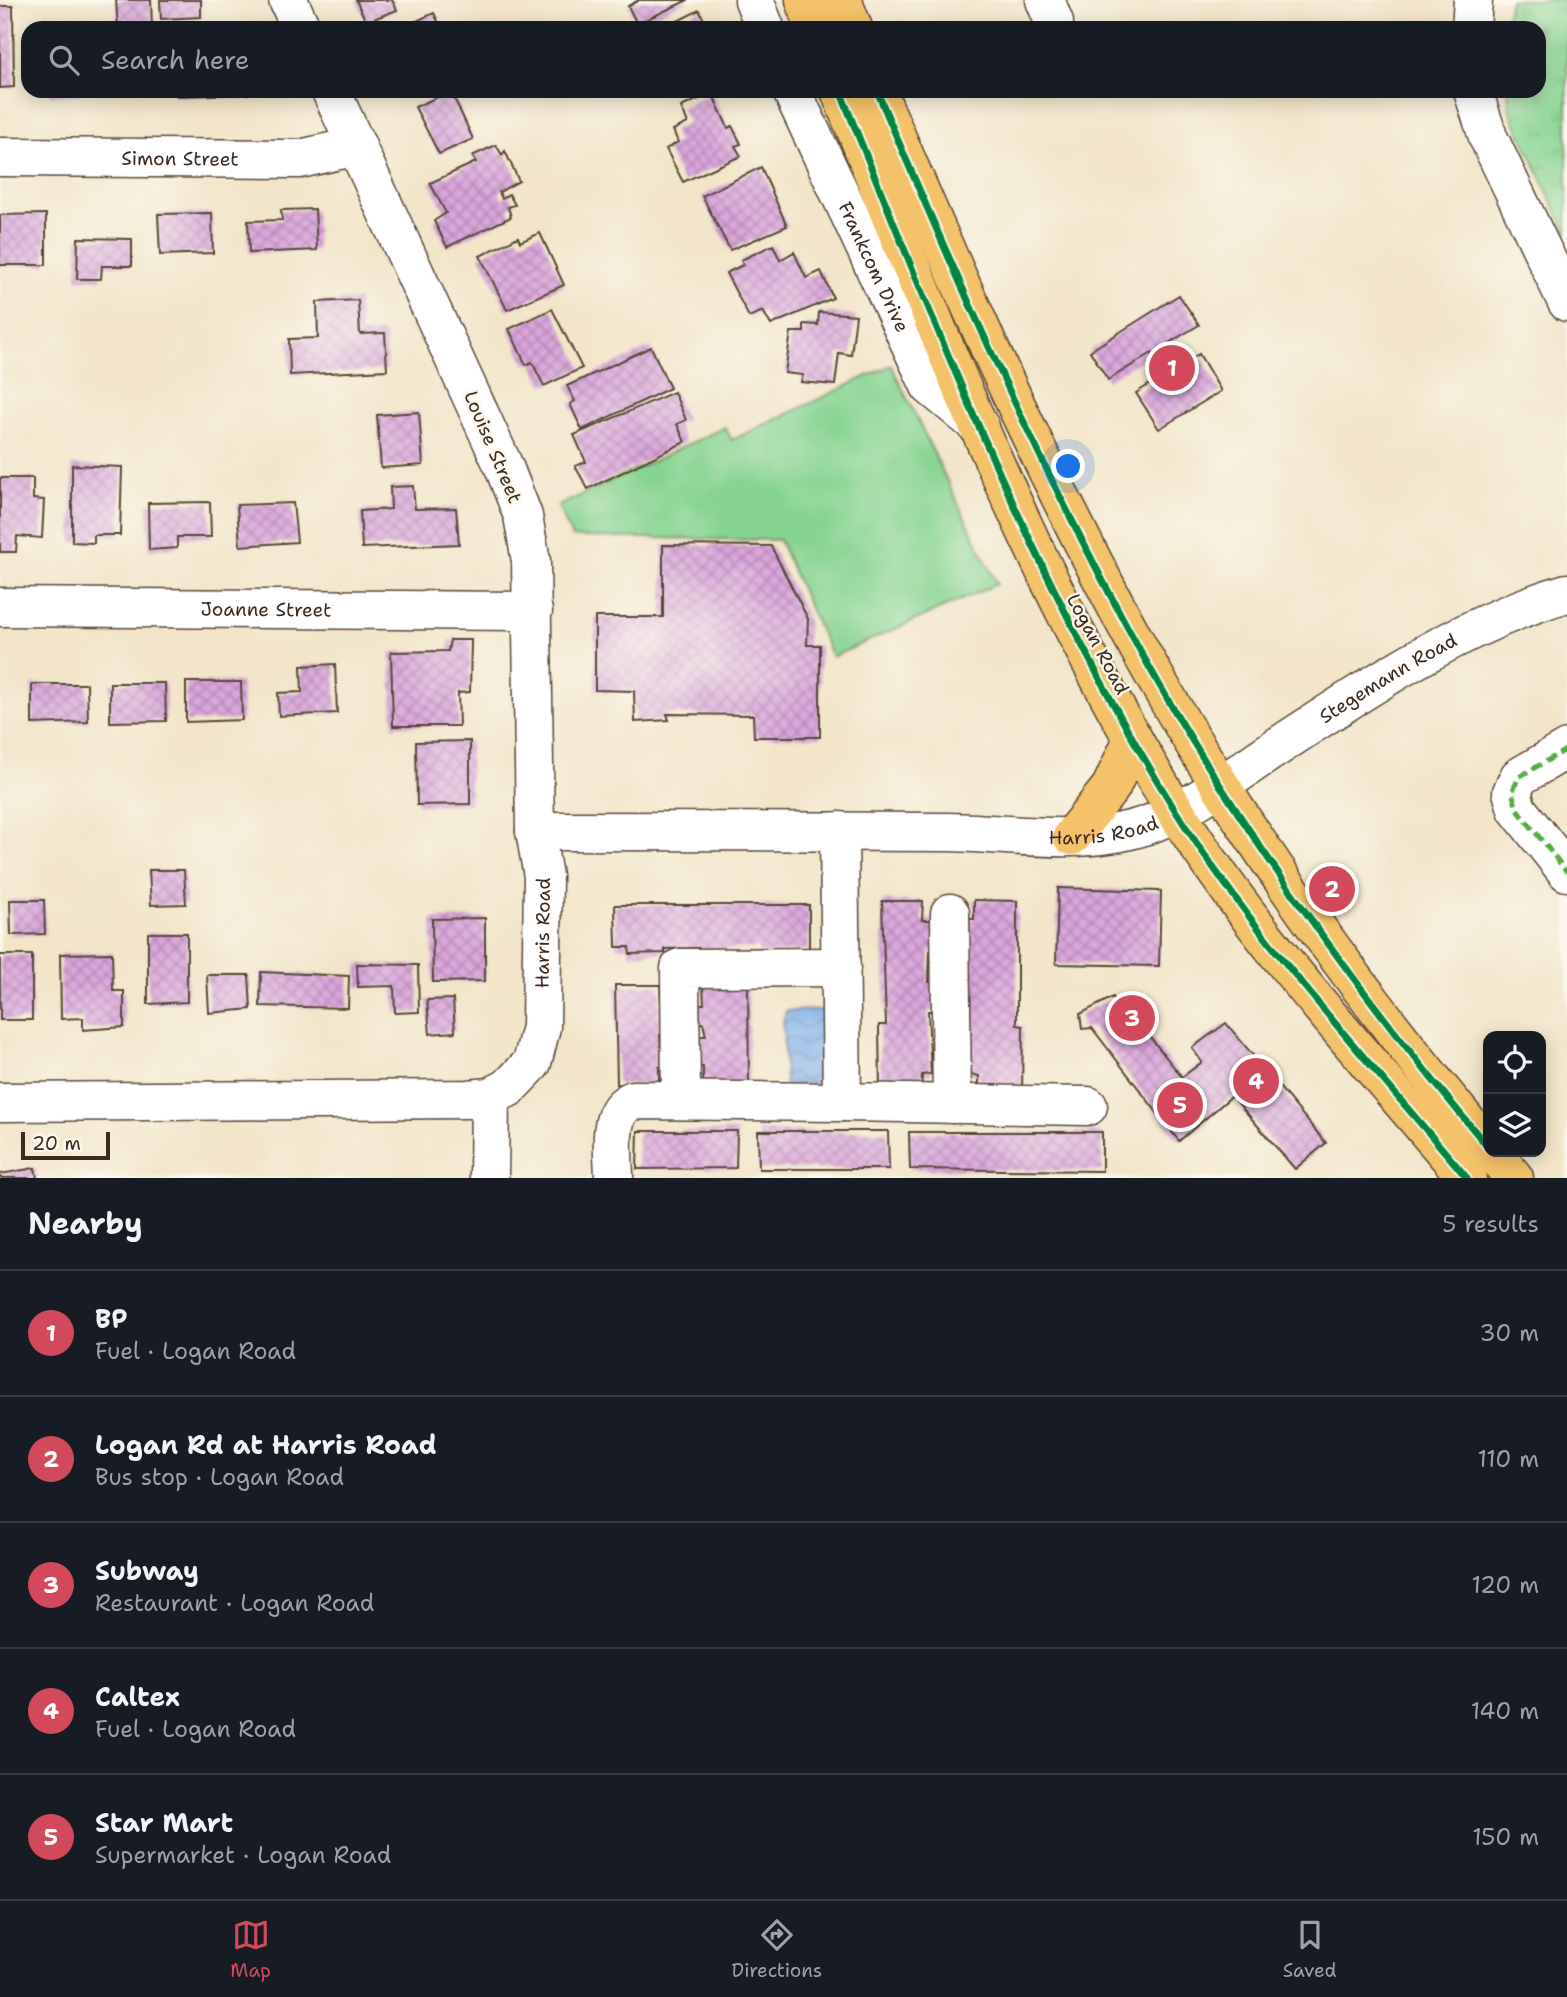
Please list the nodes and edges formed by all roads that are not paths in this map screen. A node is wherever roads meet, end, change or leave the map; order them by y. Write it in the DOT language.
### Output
graph roads {
  1 [pos="288,0"];
  2 [pos="754,0"];
  3 [pos="805,0"];
  4 [pos="842,0"];
  5 [pos="1473,0"];
  6 [pos="298,21"];
  7 [pos="762,21"];
  8 [pos="812,21"];
  9 [pos="850,21"];
  10 [pos="1472,21"];
  11 [pos="334,98"];
  12 [pos="795,98"];
  13 [pos="843,98"];
  14 [pos="880,98"];
  15 [pos="1475,98"];
  16 [pos="358,145"];
  17 [pos="0,157"];
  18 [pos="1567,302"];
  19 [pos="979,427"];
  20 [pos="1567,593"];
  21 [pos="0,607"];
  22 [pos="533,611"];
  23 [pos="1133,739"];
  24 [pos="1567,749"];
  25 [pos="1221,785"];
  26 [pos="1177,812"];
  27 [pos="535,831"];
  28 [pos="839,831"];
  29 [pos="1072,836"];
  30 [pos="1567,872"];
  31 [pos="950,913"];
  32 [pos="841,967"];
  33 [pos="490,1097"];
  34 [pos="681,1100"];
  35 [pos="0,1102"];
  36 [pos="842,1102"];
  37 [pos="952,1104"];
  38 [pos="1088,1106"];
  39 [pos="1483,1141"];
  40 [pos="1496,1157"];
  41 [pos="489,1178"];
  42 [pos="614,1178"];
  43 [pos="1467,1178"];
  44 [pos="1514,1178"];
  1 -- 6 [label="street"];
  2 -- 7 [label="street"];
  3 -- 8 [label="main road"];
  4 -- 9 [label="main road"];
  5 -- 10 [label="street"];
  11 -- 16 [label="street, Louise Street"];
  12 -- 19 [label="street, Frankcom Drive"];
  13 -- 19 [label="main road, Logan Road"];
  14 -- 25 [label="main road, Logan Road"];
  15 -- 18 [label="street"];
  16 -- 17 [label="street, Simon Street"];
  16 -- 22 [label="street, Louise Street"];
  19 -- 23 [label="main road, Logan Road"];
  20 -- 25 [label="street, Stegemann Road"];
  21 -- 22 [label="street, Joanne Street"];
  22 -- 27 [label="street, Louise Street"];
  23 -- 26 [label="main road, Logan Road"];
  23 -- 29 [label="main road"];
  24 -- 30 [label="street"];
  25 -- 26 [label="street, Harris Road"];
  25 -- 39 [label="main road, Logan Road"];
  26 -- 29 [label="street, Harris Road"];
  26 -- 43 [label="main road, Logan Road"];
  27 -- 28 [label="street, Harris Road"];
  27 -- 33 [label="street, Harris Road"];
  28 -- 29 [label="street, Harris Road"];
  28 -- 32 [label="street"];
  31 -- 37 [label="street"];
  32 -- 34 [label="street"];
  32 -- 36 [label="street"];
  33 -- 35 [label="street"];
  33 -- 41 [label="street"];
  34 -- 36 [label="street"];
  34 -- 42 [label="street"];
  36 -- 37 [label="street"];
  37 -- 38 [label="street"];
  40 -- 44 [label="main road"];
}
